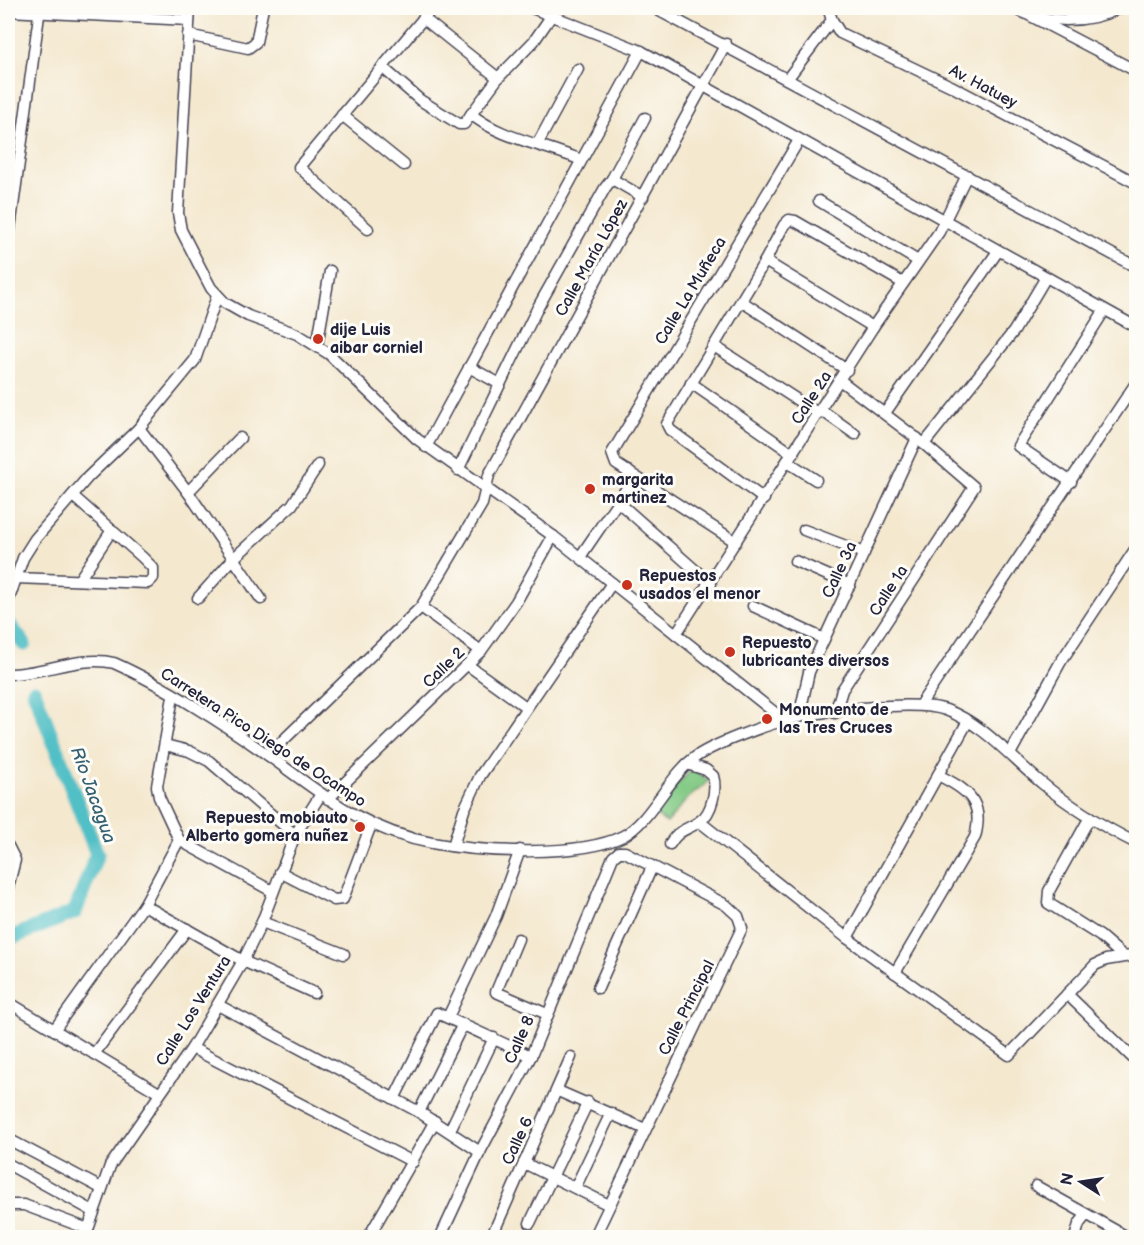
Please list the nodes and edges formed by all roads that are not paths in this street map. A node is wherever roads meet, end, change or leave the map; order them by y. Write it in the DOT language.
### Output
graph roads {
  1 [pos="190,8"];
  2 [pos="263,8"];
  3 [pos="432,8"];
  4 [pos="532,8"];
  5 [pos="654,8"];
  6 [pos="828,8"];
  7 [pos="1013,8"];
  8 [pos="1120,8"];
  9 [pos="8,10"];
  10 [pos="40,10"];
  11 [pos="1025,13"];
  12 [pos="552,15"];
  13 [pos="423,18"];
  14 [pos="189,20"];
  15 [pos="832,20"];
  16 [pos="188,35"];
  17 [pos="726,44"];
  18 [pos="641,51"];
  19 [pos="382,67"];
  20 [pos="578,69"];
  21 [pos="1137,71"];
  22 [pos="498,78"];
  23 [pos="788,78"];
  24 [pos="703,86"];
  25 [pos="471,114"];
  26 [pos="342,115"];
  27 [pos="645,118"];
  28 [pos="799,140"];
  29 [pos="538,143"];
  30 [pos="581,160"];
  31 [pos="404,165"];
  32 [pos="967,175"];
  33 [pos="612,179"];
  34 [pos="1137,183"];
  35 [pos="643,197"];
  36 [pos="819,201"];
  37 [pos="945,222"];
  38 [pos="368,230"];
  39 [pos="8,243"];
  40 [pos="998,251"];
  41 [pos="765,261"];
  42 [pos="918,261"];
  43 [pos="1137,267"];
  44 [pos="330,271"];
  45 [pos="1046,277"];
  46 [pos="903,283"];
  47 [pos="217,296"];
  48 [pos="741,301"];
  49 [pos="1104,311"];
  50 [pos="873,327"];
  51 [pos="1137,327"];
  52 [pos="317,346"];
  53 [pos="714,346"];
  54 [pos="469,367"];
  55 [pos="847,370"];
  56 [pos="841,381"];
  57 [pos="691,383"];
  58 [pos="1137,383"];
  59 [pos="500,384"];
  60 [pos="1133,399"];
  61 [pos="820,412"];
  62 [pos="885,413"];
  63 [pos="139,428"];
  64 [pos="855,434"];
  65 [pos="240,438"];
  66 [pos="920,441"];
  67 [pos="426,447"];
  68 [pos="790,458"];
  69 [pos="318,465"];
  70 [pos="458,470"];
  71 [pos="628,471"];
  72 [pos="816,480"];
  73 [pos="1071,482"];
  74 [pos="487,488"];
  75 [pos="188,492"];
  76 [pos="73,496"];
  77 [pos="764,499"];
  78 [pos="616,501"];
  79 [pos="112,530"];
  80 [pos="804,530"];
  81 [pos="553,536"];
  82 [pos="736,542"];
  83 [pos="1137,548"];
  84 [pos="864,553"];
  85 [pos="580,557"];
  86 [pos="233,559"];
  87 [pos="795,561"];
  88 [pos="15,578"];
  89 [pos="79,580"];
  90 [pos="612,583"];
  91 [pos="711,584"];
  92 [pos="850,585"];
  93 [pos="198,598"];
  94 [pos="261,599"];
  95 [pos="8,602"];
  96 [pos="753,606"];
  97 [pos="421,607"];
  98 [pos="676,634"];
  99 [pos="824,639"];
  100 [pos="482,651"];
  101 [pos="469,666"];
  102 [pos="8,674"];
  103 [pos="174,696"];
  104 [pos="920,705"];
  105 [pos="526,707"];
  106 [pos="835,713"];
  107 [pos="799,717"];
  108 [pos="784,720"];
  109 [pos="968,721"];
  110 [pos="165,745"];
  111 [pos="1010,754"];
  112 [pos="268,755"];
  113 [pos="687,764"];
  114 [pos="938,775"];
  115 [pos="324,797"];
  116 [pos="1089,816"];
  117 [pos="700,822"];
  118 [pos="371,825"];
  119 [pos="295,835"];
  120 [pos="614,839"];
  121 [pos="179,840"];
  122 [pos="1137,843"];
  123 [pos="670,844"];
  124 [pos="8,846"];
  125 [pos="453,846"];
  126 [pos="520,850"];
  127 [pos="619,852"];
  128 [pos="11,860"];
  129 [pos="652,867"];
  130 [pos="280,872"];
  131 [pos="8,887"];
  132 [pos="272,891"];
  133 [pos="144,905"];
  134 [pos="262,922"];
  135 [pos="187,929"];
  136 [pos="847,938"];
  137 [pos="518,939"];
  138 [pos="344,954"];
  139 [pos="1137,955"];
  140 [pos="1123,956"];
  141 [pos="243,961"];
  142 [pos="896,973"];
  143 [pos="598,988"];
  144 [pos="314,993"];
  145 [pos="1067,994"];
  146 [pos="8,1002"];
  147 [pos="218,1005"];
  148 [pos="547,1014"];
  149 [pos="448,1017"];
  150 [pos="462,1024"];
  151 [pos="54,1030"];
  152 [pos="494,1038"];
  153 [pos="192,1048"];
  154 [pos="94,1054"];
  155 [pos="531,1056"];
  156 [pos="571,1058"];
  157 [pos="1137,1061"];
  158 [pos="558,1091"];
  159 [pos="159,1094"];
  160 [pos="394,1098"];
  161 [pos="588,1102"];
  162 [pos="418,1112"];
  163 [pos="611,1113"];
  164 [pos="435,1122"];
  165 [pos="450,1130"];
  166 [pos="645,1130"];
  167 [pos="8,1139"];
  168 [pos="480,1152"];
  169 [pos="413,1162"];
  170 [pos="524,1163"];
  171 [pos="8,1164"];
  172 [pos="552,1176"];
  173 [pos="1036,1186"];
  174 [pos="101,1188"];
  175 [pos="575,1188"];
  176 [pos="8,1205"];
  177 [pos="609,1205"];
  178 [pos="93,1211"];
  179 [pos="1086,1215"];
  180 [pos="530,1223"];
  181 [pos="86,1233"];
  182 [pos="368,1238"];
  183 [pos="440,1238"];
  184 [pos="491,1238"];
  185 [pos="594,1238"];
  186 [pos="1075,1238"];
  187 [pos="1129,1238"];
  1 -- 14 [label="street"];
  2 -- 16 [label="street"];
  3 -- 13 [label="street"];
  4 -- 12 [label="street"];
  5 -- 17 [label="street"];
  6 -- 15 [label="street, Av. Hatuey"];
  7 -- 11 [label="street"];
  8 -- 11 [label="street"];
  9 -- 10 [label="street"];
  10 -- 14 [label="street"];
  10 -- 39 [label="street"];
  11 -- 21 [label="street"];
  12 -- 18 [label="street"];
  12 -- 22 [label="street"];
  13 -- 19 [label="street"];
  13 -- 22 [label="street"];
  14 -- 16 [label="street"];
  15 -- 23 [label="street"];
  15 -- 34 [label="street, Av. Hatuey"];
  16 -- 47 [label="street"];
  17 -- 23 [label="street"];
  17 -- 24 [label="street, Calle María López"];
  18 -- 24 [label="street"];
  18 -- 30 [label="street"];
  19 -- 25 [label="street"];
  19 -- 26 [label="street"];
  20 -- 29 [label="street"];
  22 -- 25 [label="street"];
  23 -- 32 [label="street"];
  24 -- 28 [label="street"];
  24 -- 35 [label="street, Calle María López"];
  25 -- 29 [label="street"];
  26 -- 31 [label="street"];
  26 -- 38 [label="street"];
  27 -- 33 [label="street"];
  28 -- 37 [label="street"];
  28 -- 71 [label="street, Calle La Muñeca"];
  29 -- 30 [label="street"];
  30 -- 54 [label="street"];
  32 -- 37 [label="street, Calle 2a"];
  32 -- 43 [label="street"];
  33 -- 35 [label="street"];
  33 -- 59 [label="street"];
  35 -- 74 [label="street, Calle María López"];
  36 -- 42 [label="street"];
  37 -- 40 [label="street"];
  37 -- 42 [label="street, Calle 2a"];
  40 -- 45 [label="street"];
  40 -- 62 [label="street"];
  41 -- 46 [label="street"];
  41 -- 48 [label="street"];
  41 -- 50 [label="street"];
  42 -- 46 [label="street, Calle 2a"];
  44 -- 52 [label="street"];
  45 -- 49 [label="street"];
  45 -- 66 [label="street, Calle 3a"];
  46 -- 50 [label="street, Calle 2a"];
  47 -- 52 [label="street"];
  47 -- 63 [label="street"];
  48 -- 53 [label="street"];
  48 -- 55 [label="street"];
  49 -- 51 [label="street"];
  49 -- 73 [label="street"];
  50 -- 55 [label="street, Calle 2a"];
  52 -- 67 [label="street"];
  53 -- 57 [label="street"];
  53 -- 61 [label="street"];
  54 -- 59 [label="street"];
  54 -- 67 [label="street"];
  55 -- 56 [label="street, Calle 2a"];
  56 -- 61 [label="street, Calle 2a"];
  56 -- 62 [label="street"];
  57 -- 68 [label="street"];
  57 -- 77 [label="street"];
  58 -- 60 [label="street"];
  59 -- 70 [label="street"];
  60 -- 73 [label="street"];
  61 -- 64 [label="street"];
  61 -- 68 [label="street, Calle 2a"];
  62 -- 66 [label="street"];
  63 -- 75 [label="street"];
  63 -- 76 [label="street"];
  65 -- 75 [label="street"];
  66 -- 84 [label="street, Calle 3a"];
  66 -- 106 [label="street, Calle 1a"];
  67 -- 70 [label="street"];
  68 -- 72 [label="street"];
  68 -- 77 [label="street, Calle 2a"];
  69 -- 86 [label="street"];
  70 -- 74 [label="street"];
  71 -- 78 [label="street"];
  71 -- 82 [label="street"];
  73 -- 104 [label="street"];
  74 -- 81 [label="street"];
  74 -- 97 [label="street, Calle María López"];
  75 -- 86 [label="street"];
  76 -- 79 [label="street"];
  76 -- 88 [label="street"];
  77 -- 82 [label="street, Calle 2a"];
  78 -- 85 [label="street"];
  78 -- 91 [label="street"];
  79 -- 89 [label="street"];
  79 -- 89 [label="street"];
  80 -- 84 [label="street"];
  81 -- 85 [label="street"];
  81 -- 100 [label="street, Calle 2"];
  82 -- 91 [label="street, Calle 2a"];
  83 -- 111 [label="street"];
  84 -- 92 [label="street, Calle 3a"];
  85 -- 90 [label="street"];
  86 -- 93 [label="street"];
  86 -- 94 [label="street"];
  87 -- 92 [label="street"];
  88 -- 89 [label="street"];
  88 -- 95 [label="street"];
  90 -- 98 [label="street"];
  90 -- 105 [label="street"];
  91 -- 98 [label="street, Calle 2a"];
  92 -- 99 [label="street, Calle 3a"];
  96 -- 99 [label="street"];
  97 -- 100 [label="street"];
  97 -- 112 [label="street, Calle María López"];
  98 -- 108 [label="street"];
  99 -- 107 [label="street, Calle 3a"];
  100 -- 101 [label="street, Calle 2"];
  101 -- 105 [label="street"];
  101 -- 115 [label="street, Calle 2"];
  102 -- 103 [label="street, Carretera Pico Diego de Ocampo"];
  103 -- 110 [label="street"];
  103 -- 112 [label="street, Carretera Pico Diego de Ocampo"];
  104 -- 106 [label="street, Carretera Pico Diego de Ocampo"];
  104 -- 109 [label="street, Carretera Pico Diego de Ocampo"];
  105 -- 125 [label="street"];
  106 -- 107 [label="street, Carretera Pico Diego de Ocampo"];
  107 -- 108 [label="street, Carretera Pico Diego de Ocampo"];
  108 -- 113 [label="street, Carretera Pico Diego de Ocampo"];
  109 -- 111 [label="street, Carretera Pico Diego de Ocampo"];
  109 -- 114 [label="street"];
  110 -- 119 [label="street"];
  110 -- 121 [label="street"];
  111 -- 116 [label="street, Carretera Pico Diego de Ocampo"];
  112 -- 115 [label="street, Carretera Pico Diego de Ocampo"];
  113 -- 117 [label="street"];
  113 -- 120 [label="street, Carretera Pico Diego de Ocampo"];
  114 -- 136 [label="street"];
  114 -- 142 [label="street"];
  115 -- 118 [label="street, Carretera Pico Diego de Ocampo"];
  115 -- 119 [label="street, Calle Los Ventura"];
  116 -- 122 [label="street, Carretera Pico Diego de Ocampo"];
  116 -- 140 [label="street"];
  117 -- 123 [label="street"];
  117 -- 136 [label="street"];
  118 -- 125 [label="street, Carretera Pico Diego de Ocampo"];
  118 -- 130 [label="street"];
  119 -- 130 [label="street, Calle Los Ventura"];
  120 -- 126 [label="street, Carretera Pico Diego de Ocampo"];
  120 -- 127 [label="street"];
  121 -- 132 [label="street"];
  121 -- 133 [label="street"];
  124 -- 128 [label="street"];
  125 -- 126 [label="street, Carretera Pico Diego de Ocampo"];
  126 -- 149 [label="street"];
  127 -- 129 [label="street, Calle Principal"];
  127 -- 148 [label="street, Calle 8"];
  128 -- 131 [label="street"];
  129 -- 143 [label="street"];
  129 -- 166 [label="street, Calle Principal"];
  130 -- 132 [label="street, Calle Los Ventura"];
  132 -- 134 [label="street, Calle Los Ventura"];
  133 -- 135 [label="street"];
  133 -- 151 [label="street"];
  134 -- 138 [label="street"];
  134 -- 141 [label="street, Calle Los Ventura"];
  135 -- 141 [label="street"];
  135 -- 154 [label="street"];
  136 -- 142 [label="street"];
  137 -- 148 [label="street"];
  139 -- 140 [label="street"];
  140 -- 145 [label="street"];
  141 -- 144 [label="street"];
  141 -- 147 [label="street, Calle Los Ventura"];
  142 -- 145 [label="street"];
  145 -- 157 [label="street"];
  146 -- 151 [label="street"];
  147 -- 153 [label="street, Calle Los Ventura"];
  147 -- 160 [label="street"];
  148 -- 155 [label="street, Calle 8"];
  149 -- 150 [label="street"];
  149 -- 160 [label="street"];
  150 -- 152 [label="street"];
  150 -- 162 [label="street"];
  151 -- 154 [label="street"];
  152 -- 155 [label="street"];
  152 -- 165 [label="street"];
  153 -- 159 [label="street, Calle Los Ventura"];
  153 -- 169 [label="street"];
  154 -- 159 [label="street"];
  155 -- 168 [label="street, Calle 8"];
  156 -- 158 [label="street, Calle 6"];
  158 -- 161 [label="street"];
  158 -- 170 [label="street, Calle 6"];
  159 -- 174 [label="street, Calle Los Ventura"];
  160 -- 162 [label="street"];
  161 -- 163 [label="street"];
  161 -- 172 [label="street"];
  162 -- 164 [label="street"];
  163 -- 166 [label="street"];
  163 -- 175 [label="street"];
  164 -- 165 [label="street"];
  164 -- 169 [label="street"];
  165 -- 168 [label="street"];
  166 -- 177 [label="street, Calle Principal"];
  167 -- 174 [label="street"];
  168 -- 183 [label="street, Calle 8"];
  169 -- 182 [label="street"];
  170 -- 172 [label="street"];
  170 -- 184 [label="street, Calle 6"];
  171 -- 178 [label="street"];
  172 -- 175 [label="street"];
  172 -- 180 [label="street"];
  173 -- 179 [label="street"];
  174 -- 178 [label="street, Calle Los Ventura"];
  175 -- 177 [label="street"];
  176 -- 181 [label="street"];
  177 -- 185 [label="street, Calle Principal"];
  178 -- 181 [label="street, Calle Los Ventura"];
  179 -- 186 [label="street"];
  179 -- 187 [label="street"];
}
